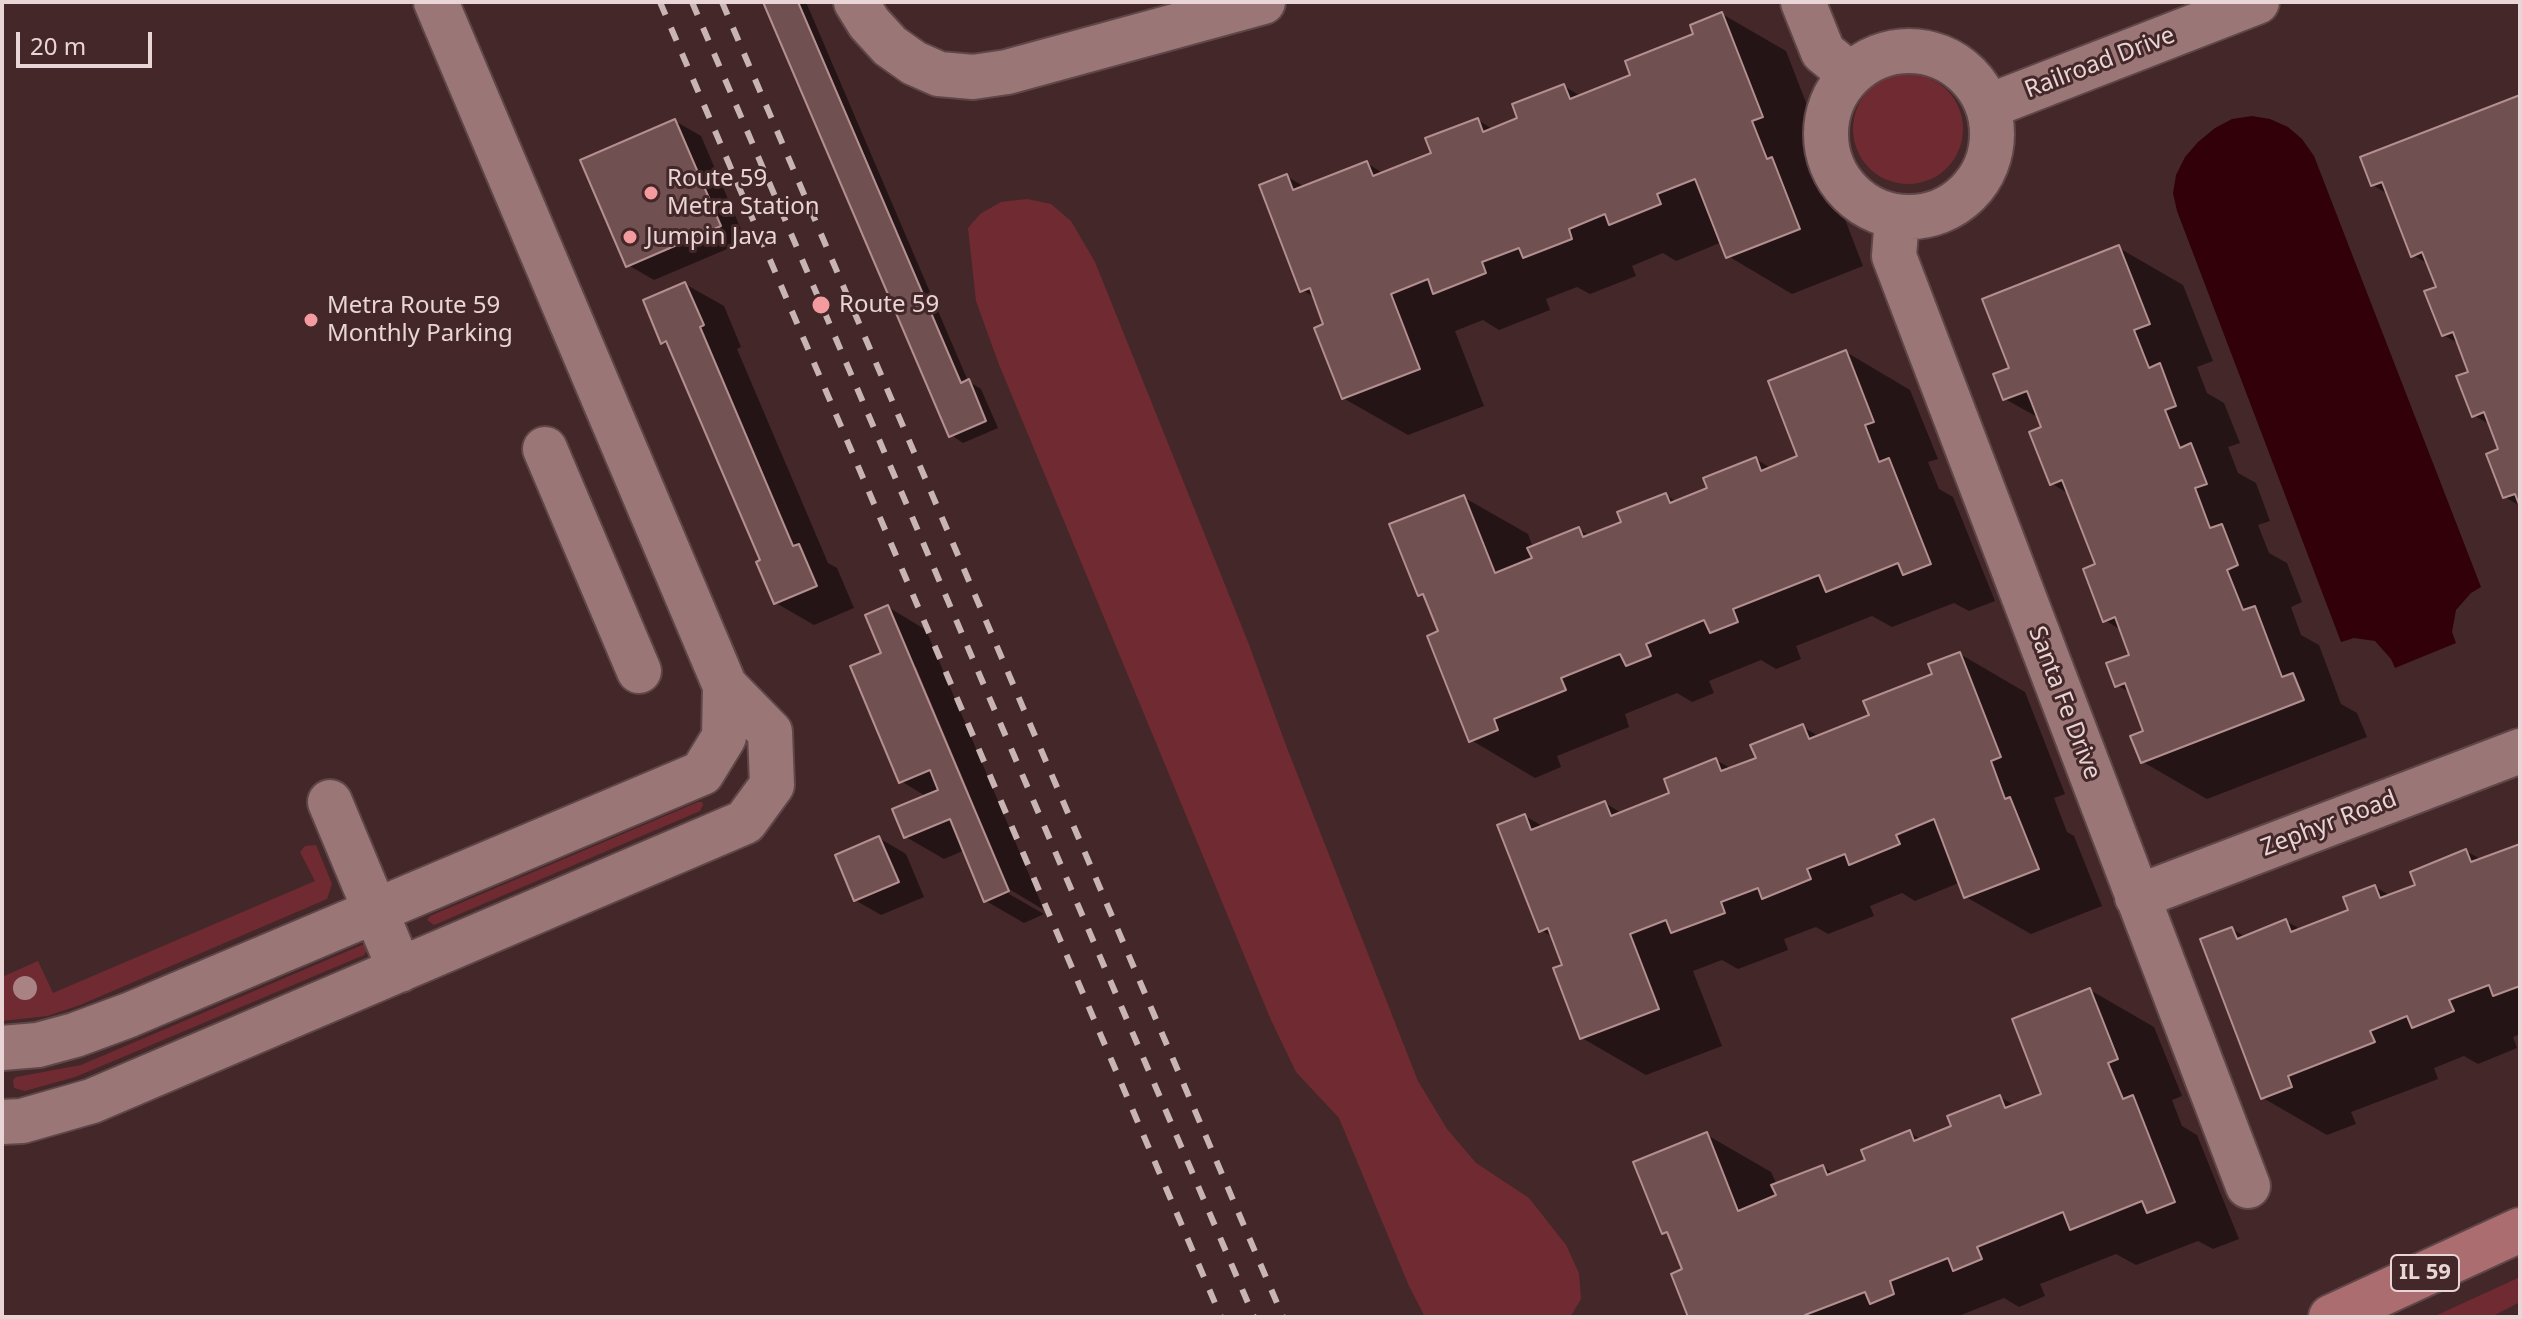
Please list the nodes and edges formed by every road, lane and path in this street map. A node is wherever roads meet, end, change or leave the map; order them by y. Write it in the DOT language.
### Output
graph roads {
  1 [pos="436,2"];
  2 [pos="856,2"];
  3 [pos="1263,2"];
  4 [pos="1803,2"];
  5 [pos="2257,2"];
  6 [pos="1850,74"];
  7 [pos="1989,106"];
  8 [pos="1897,217"];
  9 [pos="545,449"];
  10 [pos="639,671"];
  11 [pos="725,686"];
  12 [pos="2520,751"];
  13 [pos="330,802"];
  14 [pos="2137,897"];
  15 [pos="374,910"];
  16 [pos="400,970"];
  17 [pos="2,1048"];
  18 [pos="2,1122"];
  19 [pos="2248,1186"];
  20 [pos="2520,1230"];
  21 [pos="2331,1317"];
  1 -- 11 [label="street"];
  2 -- 3 [label="street"];
  4 -- 6 [label="street"];
  5 -- 7 [label="street, Railroad Drive"];
  6 -- 7 [label="street"];
  6 -- 8 [label="street"];
  7 -- 8 [label="street"];
  8 -- 14 [label="street, Santa Fe Drive"];
  9 -- 10 [label="street"];
  11 -- 15 [label="street"];
  11 -- 16 [label="street"];
  12 -- 14 [label="street, Zephyr Road"];
  13 -- 15 [label="street"];
  14 -- 19 [label="street, Santa Fe Drive"];
  15 -- 16 [label="street"];
  15 -- 17 [label="street"];
  16 -- 18 [label="street"];
  20 -- 21 [label="main road, IL 59"];
}
